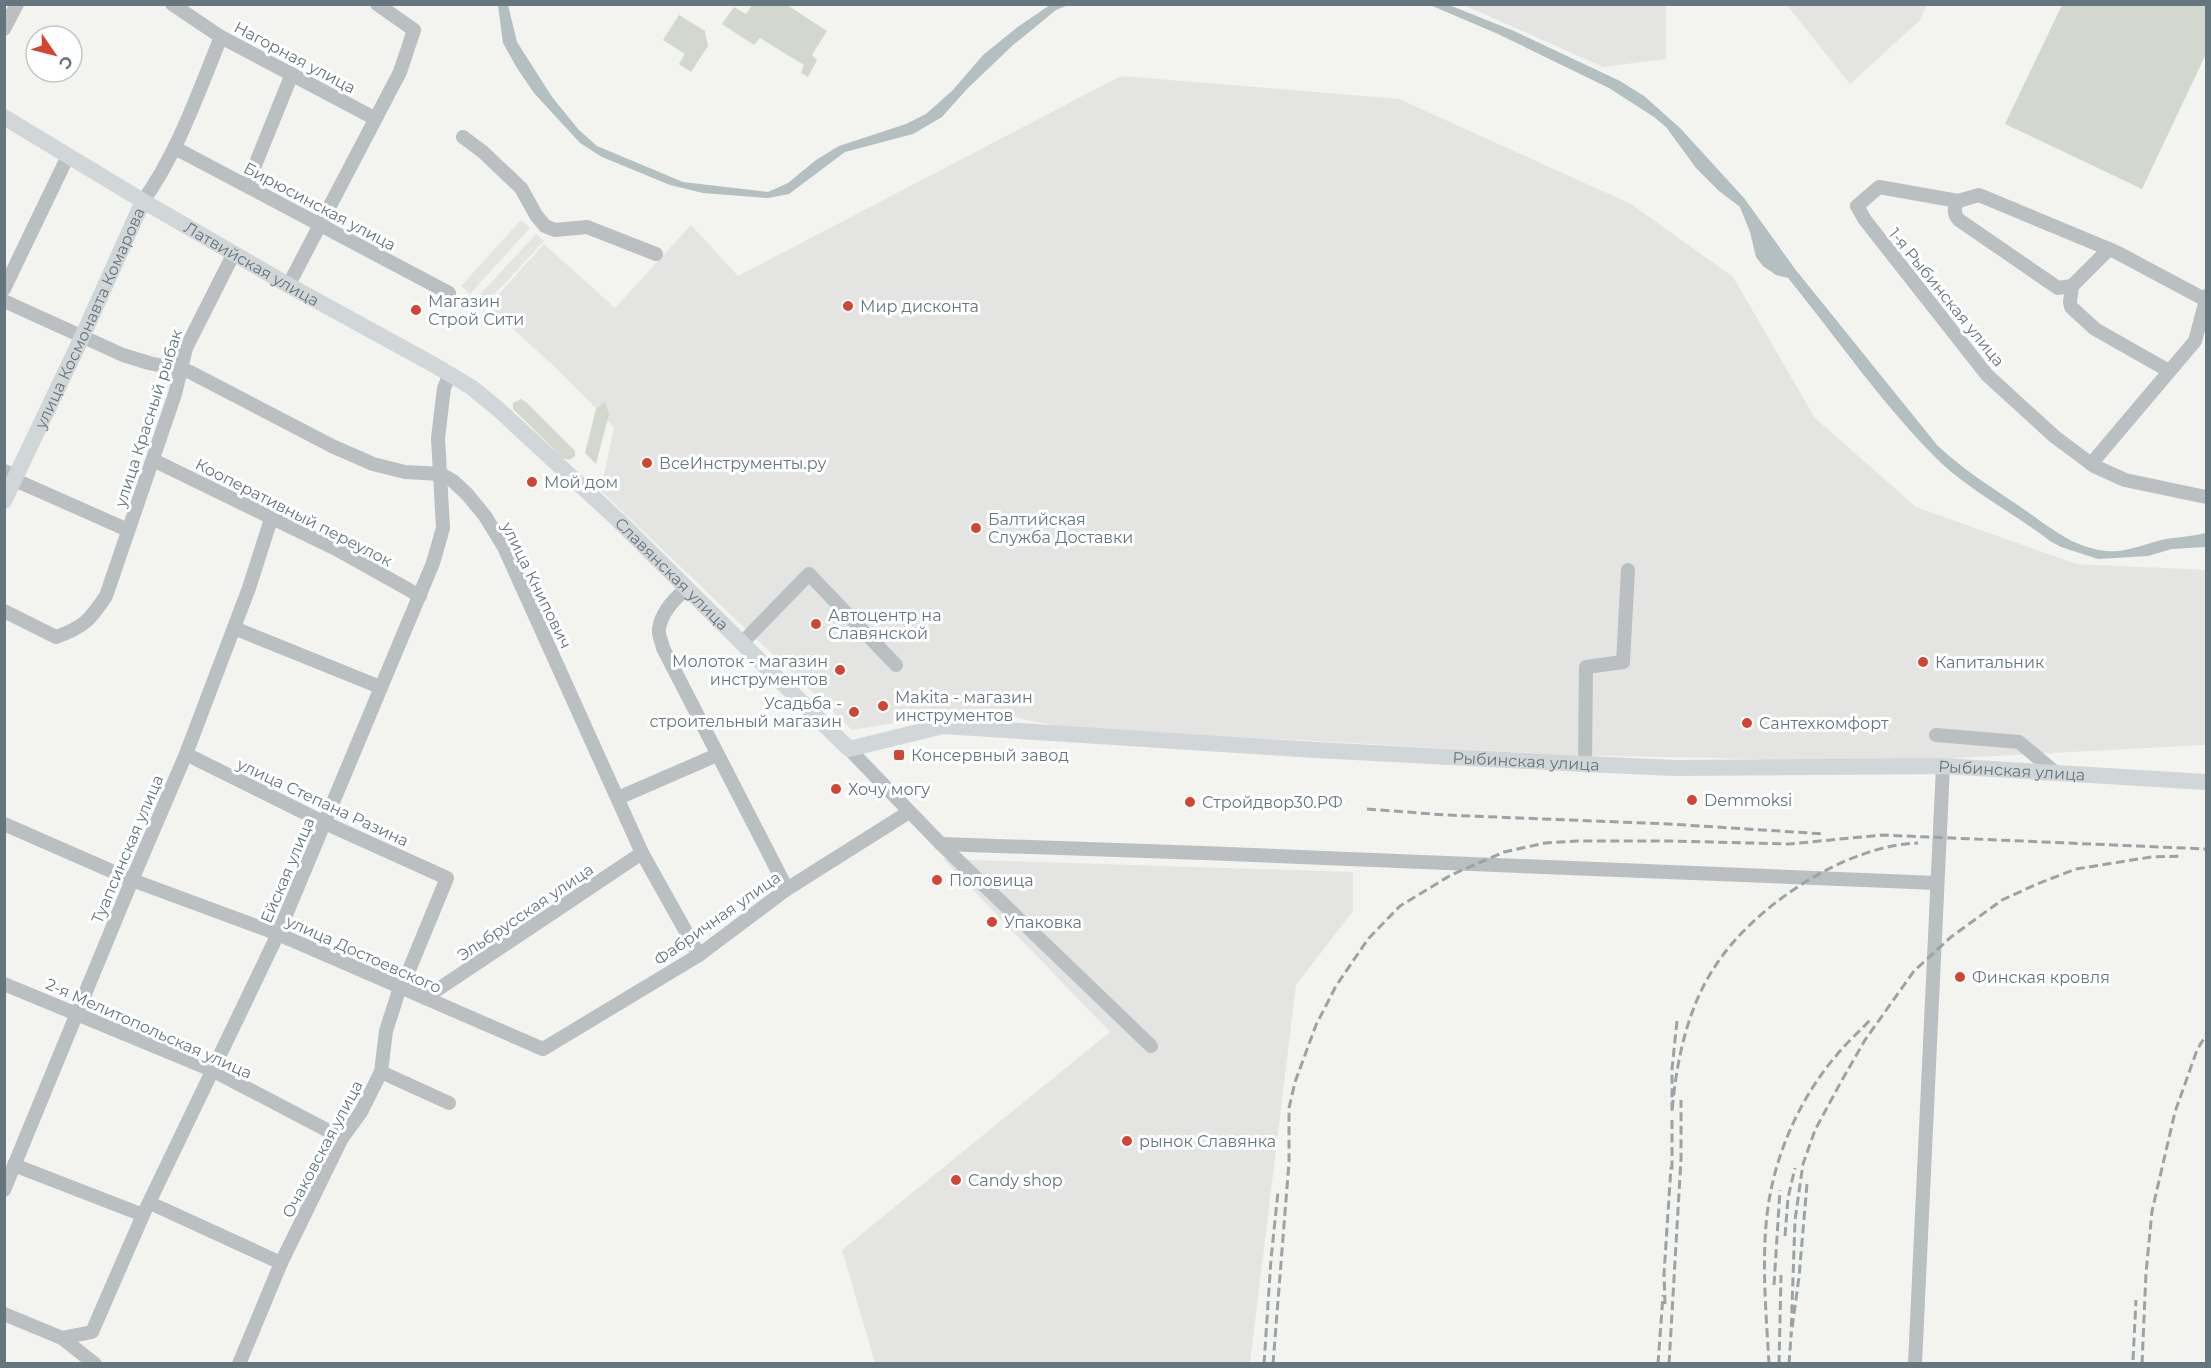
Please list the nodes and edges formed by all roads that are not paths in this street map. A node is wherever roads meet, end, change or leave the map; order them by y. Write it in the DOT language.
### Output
graph roads {
  1 [pos="17,4"];
  2 [pos="171,4"];
  3 [pos="377,4"];
  4 [pos="4,29"];
  5 [pos="221,37"];
  6 [pos="292,74"];
  7 [pos="4,117"];
  8 [pos="374,118"];
  9 [pos="463,137"];
  10 [pos="175,148"];
  11 [pos="68,156"];
  12 [pos="247,185"];
  13 [pos="142,201"];
  14 [pos="1958,201"];
  15 [pos="320,226"];
  16 [pos="2108,250"];
  17 [pos="234,253"];
  18 [pos="656,254"];
  19 [pos="288,286"];
  20 [pos="2072,286"];
  21 [pos="4,290"];
  22 [pos="449,292"];
  23 [pos="2206,298"];
  24 [pos="4,301"];
  25 [pos="83,335"];
  26 [pos="180,369"];
  27 [pos="2169,371"];
  28 [pos="450,374"];
  29 [pos="498,409"];
  30 [pos="153,460"];
  31 [pos="2091,464"];
  32 [pos="441,474"];
  33 [pos="12,475"];
  34 [pos="2206,497"];
  35 [pos="4,501"];
  36 [pos="272,519"];
  37 [pos="128,530"];
  38 [pos="1628,570"];
  39 [pos="687,588"];
  40 [pos="420,596"];
  41 [pos="4,611"];
  42 [pos="234,628"];
  43 [pos="742,643"];
  44 [pos="896,665"];
  45 [pos="380,687"];
  46 [pos="1936,735"];
  47 [pos="849,749"];
  48 [pos="186,754"];
  49 [pos="717,755"];
  50 [pos="1585,764"];
  51 [pos="1943,766"];
  52 [pos="2056,773"];
  53 [pos="2206,782"];
  54 [pos="618,798"];
  55 [pos="909,812"];
  56 [pos="325,823"];
  57 [pos="4,824"];
  58 [pos="941,844"];
  59 [pos="642,853"];
  60 [pos="447,878"];
  61 [pos="132,880"];
  62 [pos="1938,883"];
  63 [pos="787,889"];
  64 [pos="278,934"];
  65 [pos="699,955"];
  66 [pos="4,984"];
  67 [pos="400,987"];
  68 [pos="425,998"];
  69 [pos="76,1013"];
  70 [pos="1151,1046"];
  71 [pos="543,1049"];
  72 [pos="212,1070"];
  73 [pos="381,1072"];
  74 [pos="449,1103"];
  75 [pos="342,1138"];
  76 [pos="14,1165"];
  77 [pos="4,1190"];
  78 [pos="147,1209"];
  79 [pos="281,1263"];
  80 [pos="4,1314"];
  81 [pos="62,1338"];
  82 [pos="95,1364"];
  83 [pos="239,1364"];
  84 [pos="1915,1364"];
  1 -- 4 [label="street"];
  2 -- 5 [label="street, Нагорная улица"];
  3 -- 8 [label="street"];
  5 -- 6 [label="street, Нагорная улица"];
  5 -- 10 [label="street, улица Космонавта Комарова"];
  6 -- 8 [label="street, Нагорная улица"];
  6 -- 12 [label="street"];
  7 -- 11 [label="main road, Латвийская улица"];
  8 -- 15 [label="street"];
  9 -- 18 [label="street"];
  10 -- 12 [label="street, Бирюсинская улица"];
  10 -- 13 [label="street, улица Космонавта Комарова"];
  11 -- 13 [label="main road, Латвийская улица"];
  11 -- 21 [label="street"];
  12 -- 15 [label="street, Бирюсинская улица"];
  13 -- 17 [label="main road, Латвийская улица"];
  13 -- 25 [label="main road, улица Космонавта Комарова"];
  14 -- 16 [label="street"];
  14 -- 20 [label="street"];
  14 -- 31 [label="street, 1-я Рыбинская улица"];
  15 -- 19 [label="street"];
  15 -- 22 [label="street, Бирюсинская улица"];
  16 -- 20 [label="street"];
  16 -- 23 [label="street"];
  17 -- 19 [label="main road, Латвийская улица"];
  17 -- 26 [label="street, улица Красный рыбак"];
  19 -- 28 [label="main road, Латвийская улица"];
  20 -- 27 [label="street"];
  23 -- 27 [label="street"];
  24 -- 25 [label="street"];
  25 -- 26 [label="street"];
  25 -- 33 [label="main road, улица Космонавта Комарова"];
  26 -- 30 [label="street, улица Красный рыбак"];
  26 -- 32 [label="street"];
  27 -- 31 [label="street"];
  28 -- 29 [label="main road, Латвийская улица"];
  28 -- 32 [label="street, Ейская улица"];
  29 -- 39 [label="main road, Славянская улица"];
  30 -- 36 [label="street, Кооперативный переулок"];
  30 -- 37 [label="street, улица Красный рыбак"];
  31 -- 34 [label="street, 1-я Рыбинская улица"];
  32 -- 40 [label="street, Ейская улица"];
  32 -- 54 [label="street, улица Книпович"];
  33 -- 35 [label="main road, улица Космонавта Комарова"];
  33 -- 37 [label="street"];
  36 -- 40 [label="street, Кооперативный переулок"];
  36 -- 42 [label="street, Туапсинская улица"];
  37 -- 41 [label="street, улица Красный рыбак"];
  38 -- 50 [label="street"];
  39 -- 43 [label="main road, Славянская улица"];
  39 -- 49 [label="street"];
  40 -- 45 [label="street, Ейская улица"];
  42 -- 45 [label="street"];
  42 -- 48 [label="street, Туапсинская улица"];
  43 -- 44 [label="street"];
  43 -- 47 [label="main road, Славянская улица"];
  45 -- 56 [label="street, Ейская улица"];
  46 -- 52 [label="street"];
  47 -- 50 [label="main road, Рыбинская улица"];
  47 -- 55 [label="street, Славянская улица"];
  48 -- 56 [label="street, улица Степана Разина"];
  48 -- 61 [label="street, Туапсинская улица"];
  49 -- 54 [label="street"];
  49 -- 63 [label="street"];
  50 -- 51 [label="main road, Рыбинская улица"];
  51 -- 52 [label="main road, Рыбинская улица"];
  51 -- 62 [label="street"];
  52 -- 53 [label="main road, Рыбинская улица"];
  54 -- 59 [label="street, улица Книпович"];
  55 -- 58 [label="street, Славянская улица"];
  55 -- 63 [label="street, Фабричная улица"];
  56 -- 60 [label="street, улица Степана Разина"];
  56 -- 64 [label="street, Ейская улица"];
  57 -- 61 [label="street, улица Достоевского"];
  58 -- 62 [label="street"];
  58 -- 70 [label="street, Славянская улица"];
  59 -- 65 [label="street, улица Книпович"];
  59 -- 68 [label="street, Эльбрусская улица"];
  60 -- 67 [label="street, Очаковская улица"];
  61 -- 64 [label="street, улица Достоевского"];
  61 -- 69 [label="street, Туапсинская улица"];
  62 -- 84 [label="street"];
  63 -- 65 [label="street, Фабричная улица"];
  64 -- 67 [label="street, улица Достоевского"];
  64 -- 72 [label="street, Ейская улица"];
  65 -- 71 [label="street, Фабричная улица"];
  66 -- 69 [label="street, 2-я Мелитопольская улица"];
  67 -- 68 [label="street, улица Достоевского"];
  67 -- 73 [label="street, Очаковская улица"];
  68 -- 71 [label="street, улица Достоевского"];
  69 -- 72 [label="street, 2-я Мелитопольская улица"];
  69 -- 76 [label="street, Туапсинская улица"];
  72 -- 75 [label="street, 2-я Мелитопольская улица"];
  72 -- 78 [label="street, Ейская улица"];
  73 -- 74 [label="street"];
  73 -- 75 [label="street, Очаковская улица"];
  75 -- 79 [label="street, Очаковская улица"];
  76 -- 77 [label="street, Туапсинская улица"];
  76 -- 78 [label="street"];
  78 -- 79 [label="street"];
  78 -- 81 [label="street, Ейская улица"];
  79 -- 83 [label="street, Очаковская улица"];
  80 -- 81 [label="street"];
  81 -- 82 [label="street"];
}
